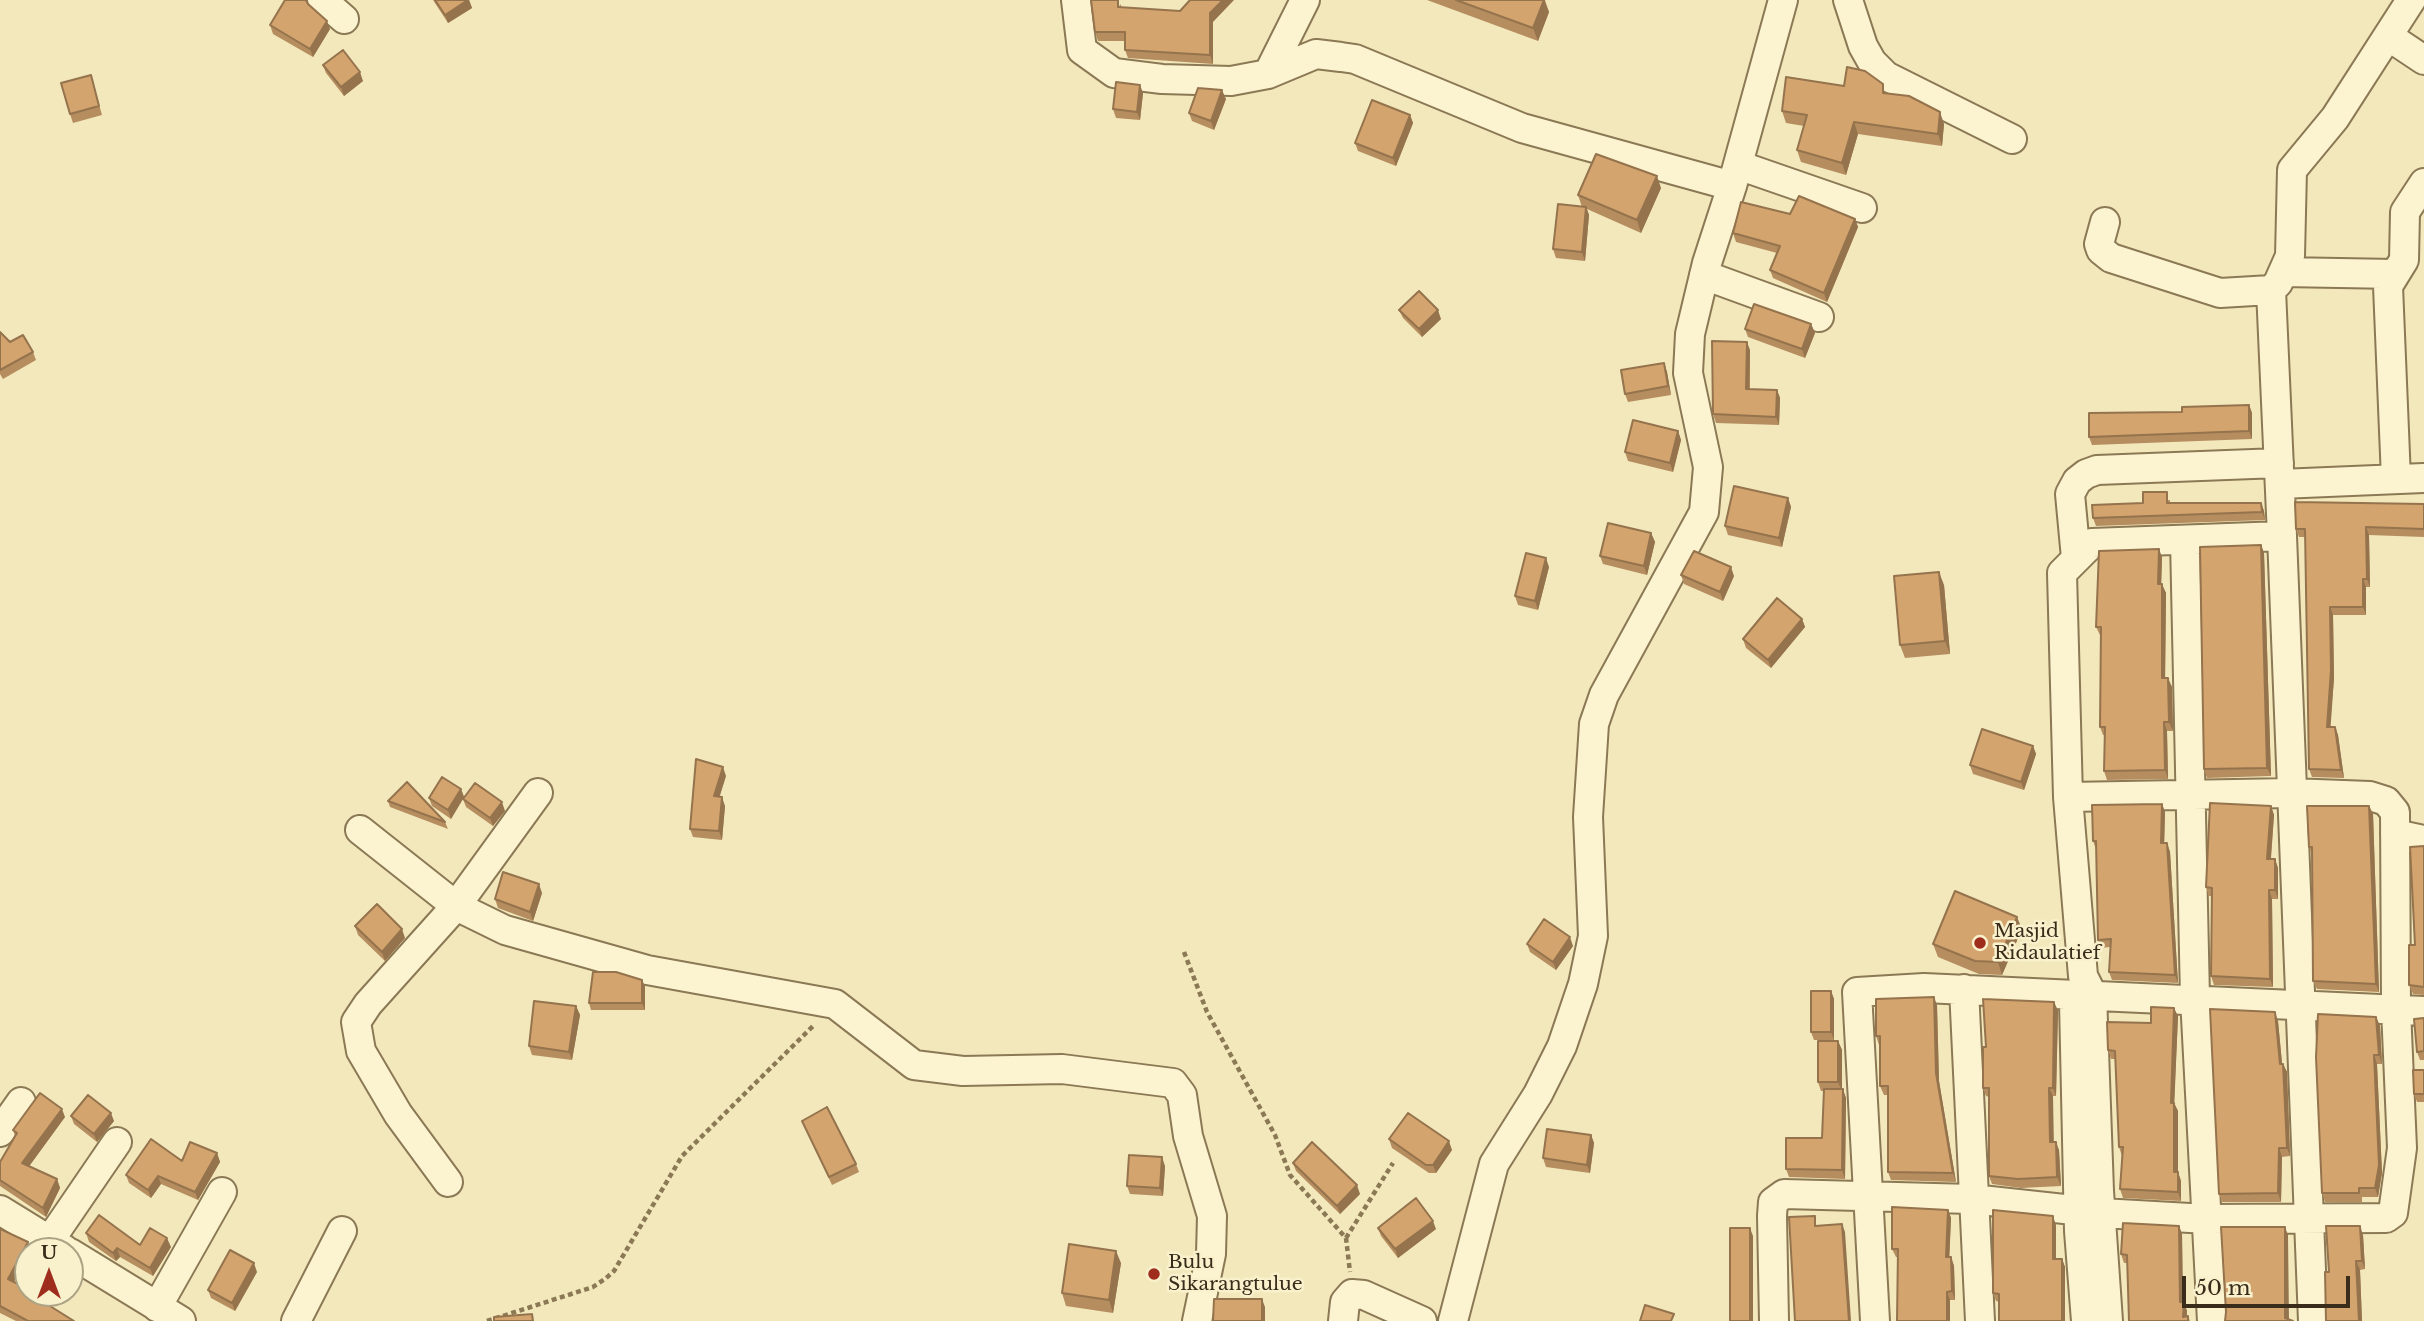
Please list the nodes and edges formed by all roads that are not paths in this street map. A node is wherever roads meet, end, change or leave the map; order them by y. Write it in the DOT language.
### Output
graph roads {
  1 [pos="322,0"];
  2 [pos="1077,0"];
  3 [pos="1305,0"];
  4 [pos="1783,0"];
  5 [pos="1848,0"];
  6 [pos="2411,0"];
  7 [pos="344,19"];
  8 [pos="2388,36"];
  9 [pos="2424,60"];
  10 [pos="1268,74"];
  11 [pos="2012,139"];
  12 [pos="1735,176"];
  13 [pos="2424,184"];
  14 [pos="1862,208"];
  15 [pos="2105,222"];
  16 [pos="2395,274"];
  17 [pos="1704,275"];
  18 [pos="2276,281"];
  19 [pos="1819,317"];
  20 [pos="2279,473"];
  21 [pos="2410,479"];
  22 [pos="2282,536"];
  23 [pos="2185,540"];
  24 [pos="2076,558"];
  25 [pos="538,793"];
  26 [pos="2290,793"];
  27 [pos="2191,796"];
  28 [pos="2068,797"];
  29 [pos="360,830"];
  30 [pos="2395,834"];
  31 [pos="2424,841"];
  32 [pos="456,906"];
  33 [pos="2083,988"];
  34 [pos="1964,989"];
  35 [pos="2195,998"];
  36 [pos="2302,1005"];
  37 [pos="2410,1010"];
  38 [pos="21,1102"];
  39 [pos="0,1132"];
  40 [pos="117,1142"];
  41 [pos="448,1182"];
  42 [pos="222,1192"];
  43 [pos="1869,1198"];
  44 [pos="1972,1199"];
  45 [pos="0,1210"];
  46 [pos="2090,1212"];
  47 [pos="2207,1219"];
  48 [pos="2307,1220"];
  49 [pos="342,1230"];
  50 [pos="45,1237"];
  51 [pos="69,1237"];
  52 [pos="84,1261"];
  53 [pos="157,1307"];
  54 [pos="181,1321"];
  55 [pos="296,1321"];
  56 [pos="1197,1321"];
  57 [pos="1343,1321"];
  58 [pos="1422,1321"];
  59 [pos="1453,1321"];
  60 [pos="1774,1321"];
  61 [pos="1875,1321"];
  62 [pos="1980,1321"];
  63 [pos="2085,1321"];
  64 [pos="2109,1321"];
  65 [pos="2211,1321"];
  66 [pos="2313,1321"];
  1 -- 7 [label="street"];
  2 -- 10 [label="street"];
  3 -- 10 [label="street"];
  4 -- 12 [label="street"];
  5 -- 11 [label="street"];
  6 -- 8 [label="street"];
  8 -- 9 [label="street"];
  8 -- 18 [label="street"];
  10 -- 12 [label="street"];
  12 -- 14 [label="street"];
  12 -- 17 [label="street"];
  13 -- 16 [label="street"];
  15 -- 18 [label="street"];
  16 -- 18 [label="street"];
  16 -- 21 [label="street"];
  17 -- 19 [label="street"];
  17 -- 59 [label="street"];
  18 -- 20 [label="street"];
  20 -- 21 [label="street"];
  20 -- 22 [label="street"];
  20 -- 24 [label="street"];
  22 -- 23 [label="street"];
  22 -- 26 [label="street"];
  23 -- 24 [label="street"];
  23 -- 27 [label="street"];
  24 -- 28 [label="street"];
  25 -- 32 [label="street"];
  26 -- 27 [label="street"];
  26 -- 30 [label="street"];
  26 -- 36 [label="street"];
  27 -- 28 [label="street"];
  27 -- 35 [label="street"];
  28 -- 33 [label="street"];
  29 -- 32 [label="street"];
  30 -- 31 [label="street"];
  30 -- 37 [label="street"];
  32 -- 41 [label="street"];
  32 -- 56 [label="street"];
  33 -- 34 [label="street"];
  33 -- 35 [label="street"];
  33 -- 46 [label="street"];
  34 -- 43 [label="street"];
  34 -- 44 [label="street"];
  35 -- 36 [label="street"];
  35 -- 47 [label="street"];
  36 -- 37 [label="street"];
  36 -- 48 [label="street"];
  37 -- 48 [label="street"];
  38 -- 39 [label="street"];
  40 -- 51 [label="street"];
  42 -- 53 [label="street"];
  43 -- 44 [label="street"];
  43 -- 60 [label="street"];
  43 -- 61 [label="street"];
  44 -- 46 [label="street"];
  44 -- 62 [label="street"];
  45 -- 50 [label="street"];
  46 -- 47 [label="street"];
  46 -- 63 [label="street"];
  46 -- 64 [label="street"];
  47 -- 48 [label="street"];
  47 -- 65 [label="street"];
  48 -- 66 [label="street"];
  49 -- 55 [label="street"];
  52 -- 53 [label="street"];
  53 -- 54 [label="street"];
  57 -- 58 [label="street"];
}
